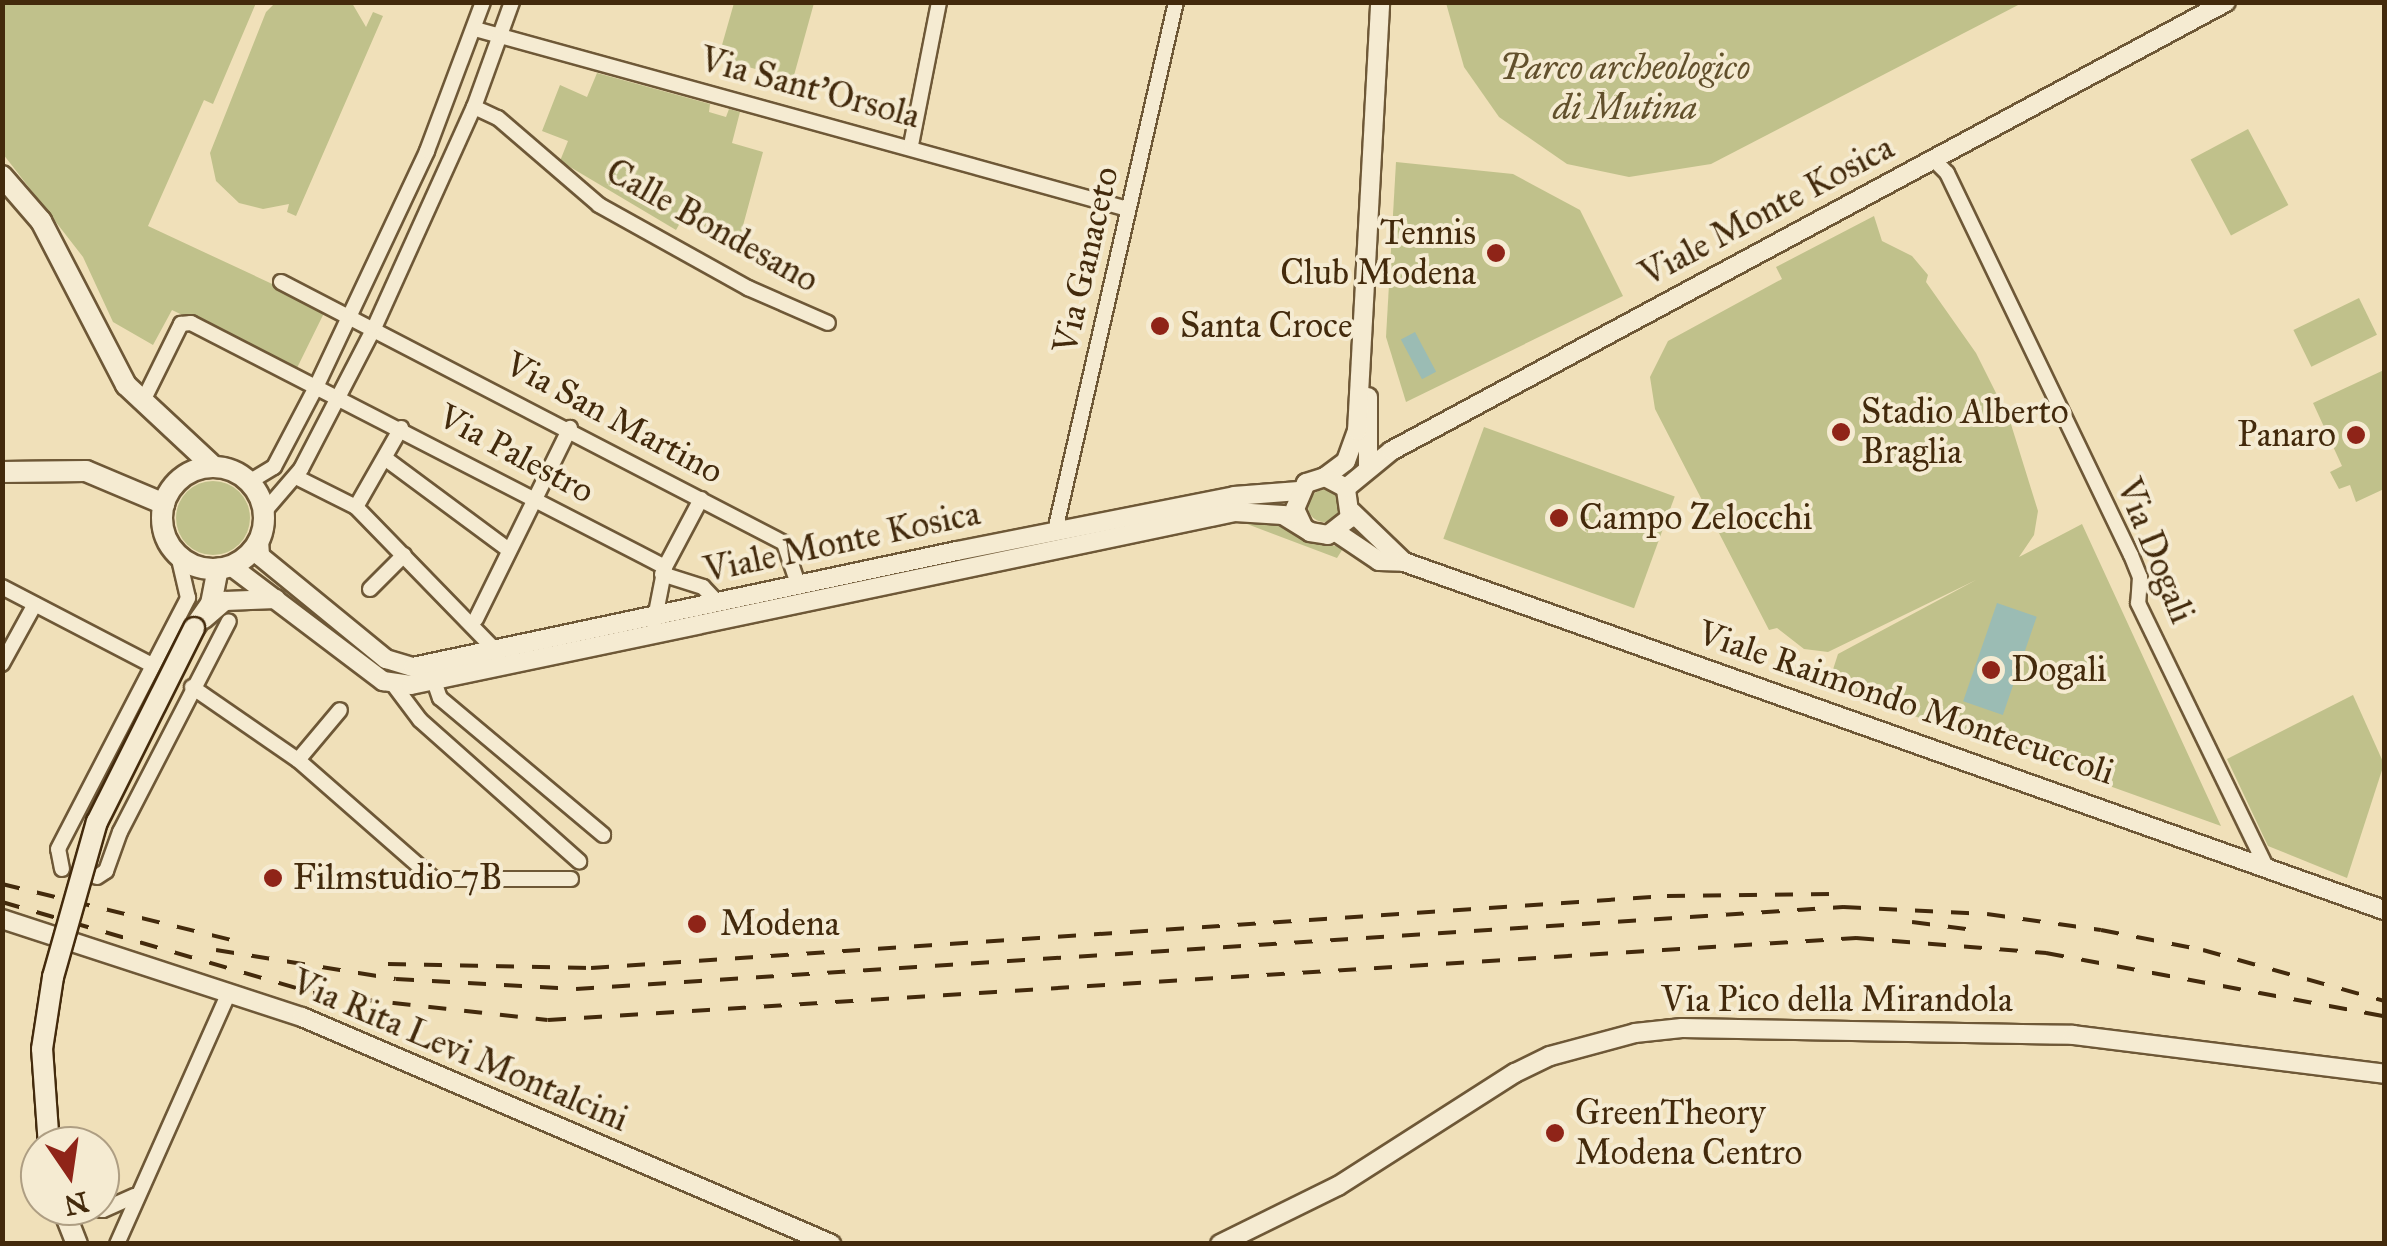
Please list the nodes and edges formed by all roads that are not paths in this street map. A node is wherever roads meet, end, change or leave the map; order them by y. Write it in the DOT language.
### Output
graph roads {
  1 [pos="484,2"];
  2 [pos="512,2"];
  3 [pos="939,2"];
  4 [pos="1176,2"];
  5 [pos="1380,2"];
  6 [pos="2226,2"];
  7 [pos="474,30"];
  8 [pos="500,36"];
  9 [pos="474,107"];
  10 [pos="911,146"];
  11 [pos="1932,158"];
  12 [pos="2,176"];
  13 [pos="1128,208"];
  14 [pos="281,282"];
  15 [pos="351,313"];
  16 [pos="828,322"];
  17 [pos="375,326"];
  18 [pos="1364,364"];
  19 [pos="317,384"];
  20 [pos="340,396"];
  21 [pos="144,399"];
  22 [pos="401,428"];
  23 [pos="570,428"];
  24 [pos="386,459"];
  25 [pos="1368,466"];
  26 [pos="214,467"];
  27 [pos="2,472"];
  28 [pos="1325,477"];
  29 [pos="296,478"];
  30 [pos="248,482"];
  31 [pos="1346,488"];
  32 [pos="1300,490"];
  33 [pos="534,497"];
  34 [pos="701,498"];
  35 [pos="164,504"];
  36 [pos="356,507"];
  37 [pos="264,512"];
  38 [pos="1352,512"];
  39 [pos="1303,526"];
  40 [pos="1055,531"];
  41 [pos="1336,532"];
  42 [pos="259,541"];
  43 [pos="508,550"];
  44 [pos="404,555"];
  45 [pos="186,561"];
  46 [pos="1404,562"];
  47 [pos="224,568"];
  48 [pos="663,570"];
  49 [pos="798,584"];
  50 [pos="2,587"];
  51 [pos="370,589"];
  52 [pos="276,599"];
  53 [pos="716,601"];
  54 [pos="35,604"];
  55 [pos="654,614"];
  56 [pos="476,618"];
  57 [pos="199,620"];
  58 [pos="229,621"];
  59 [pos="653,634"];
  60 [pos="495,650"];
  61 [pos="2,664"];
  62 [pos="152,665"];
  63 [pos="434,681"];
  64 [pos="393,684"];
  65 [pos="192,686"];
  66 [pos="340,710"];
  67 [pos="298,760"];
  68 [pos="603,835"];
  69 [pos="579,862"];
  70 [pos="2264,863"];
  71 [pos="62,869"];
  72 [pos="97,877"];
  73 [pos="571,879"];
  74 [pos="2384,910"];
  75 [pos="2,919"];
  76 [pos="229,992"];
  77 [pos="2384,1074"];
  78 [pos="48,1126"];
  79 [pos="136,1195"];
  80 [pos="120,1202"];
  81 [pos="118,1237"];
  82 [pos="108,1244"];
  83 [pos="831,1244"];
  84 [pos="1220,1244"];
  1 -- 7 [label="street"];
  2 -- 8 [label="street"];
  3 -- 10 [label="street"];
  4 -- 13 [label="street, Via Ganaceto"];
  5 -- 18 [label="street"];
  6 -- 11 [label="street, Viale Monte Kosica"];
  7 -- 8 [label="street, Via Sant'Orsola"];
  7 -- 15 [label="street"];
  8 -- 9 [label="street"];
  8 -- 10 [label="street, Via Sant'Orsola"];
  9 -- 16 [label="street, Calle Bondesano"];
  9 -- 17 [label="street"];
  10 -- 13 [label="street, Via Sant'Orsola"];
  11 -- 25 [label="street, Viale Monte Kosica"];
  11 -- 70 [label="street, Via Dogali"];
  12 -- 21 [label="main road"];
  13 -- 40 [label="street, Via Ganaceto"];
  14 -- 15 [label="street, Via San Martino"];
  15 -- 17 [label="street, Via San Martino"];
  15 -- 19 [label="street"];
  17 -- 20 [label="street"];
  17 -- 23 [label="street, Via San Martino"];
  18 -- 25 [label="street"];
  18 -- 28 [label="street"];
  19 -- 20 [label="street, Via Palestro"];
  19 -- 21 [label="street, Via Palestro"];
  19 -- 30 [label="street"];
  20 -- 22 [label="street, Via Palestro"];
  20 -- 29 [label="street"];
  21 -- 26 [label="main road"];
  22 -- 24 [label="street"];
  22 -- 33 [label="street, Via Palestro"];
  23 -- 33 [label="street"];
  23 -- 34 [label="street, Via San Martino"];
  24 -- 36 [label="street"];
  24 -- 43 [label="street"];
  25 -- 31 [label="street, Viale Monte Kosica"];
  26 -- 30 [label="main road"];
  26 -- 35 [label="main road"];
  27 -- 35 [label="main road"];
  28 -- 31 [label="street"];
  28 -- 32 [label="street, Viale Monte Kosica"];
  29 -- 36 [label="street"];
  29 -- 37 [label="street"];
  30 -- 37 [label="main road"];
  31 -- 38 [label="street"];
  32 -- 39 [label="street"];
  32 -- 40 [label="street, Viale Monte Kosica"];
  33 -- 43 [label="street"];
  33 -- 48 [label="street, Via Palestro"];
  34 -- 48 [label="street"];
  34 -- 49 [label="street, Via San Martino"];
  35 -- 45 [label="main road"];
  36 -- 44 [label="street"];
  37 -- 42 [label="main road"];
  38 -- 41 [label="street"];
  38 -- 46 [label="street, Viale Raimondo Montecuccoli"];
  39 -- 41 [label="street, Viale Monte Kosica"];
  39 -- 59 [label="street, Viale Monte Kosica"];
  40 -- 49 [label="street, Viale Monte Kosica"];
  41 -- 46 [label="street, Viale Raimondo Montecuccoli"];
  42 -- 47 [label="main road"];
  42 -- 60 [label="street, Viale Monte Kosica"];
  43 -- 56 [label="street"];
  44 -- 51 [label="street"];
  44 -- 60 [label="street"];
  45 -- 47 [label="main road"];
  45 -- 57 [label="main road"];
  45 -- 62 [label="street"];
  46 -- 70 [label="street, Viale Raimondo Montecuccoli"];
  47 -- 52 [label="street"];
  47 -- 57 [label="main road"];
  48 -- 53 [label="street, Via Palestro"];
  48 -- 55 [label="street"];
  49 -- 53 [label="street, Viale Monte Kosica"];
  50 -- 54 [label="street"];
  52 -- 57 [label="street"];
  52 -- 64 [label="street"];
  53 -- 55 [label="street, Viale Monte Kosica"];
  54 -- 61 [label="street"];
  54 -- 62 [label="street"];
  55 -- 59 [label="street"];
  55 -- 60 [label="street, Viale Monte Kosica"];
  57 -- 78 [label="main road, bridge"];
  58 -- 65 [label="street"];
  59 -- 63 [label="street, Viale Monte Kosica"];
  62 -- 71 [label="street"];
  63 -- 64 [label="street, Viale Monte Kosica"];
  63 -- 68 [label="street"];
  64 -- 69 [label="street"];
  65 -- 67 [label="street"];
  65 -- 72 [label="street"];
  66 -- 67 [label="street"];
  67 -- 73 [label="street"];
  70 -- 74 [label="street, Viale Raimondo Montecuccoli"];
  75 -- 76 [label="street, Via Rita Levi Montalcini"];
  76 -- 79 [label="street"];
  76 -- 83 [label="street, Via Rita Levi Montalcini"];
  77 -- 84 [label="street, Via Pico della Mirandola"];
  79 -- 80 [label="street"];
  79 -- 81 [label="street"];
  81 -- 82 [label="street"];
}
